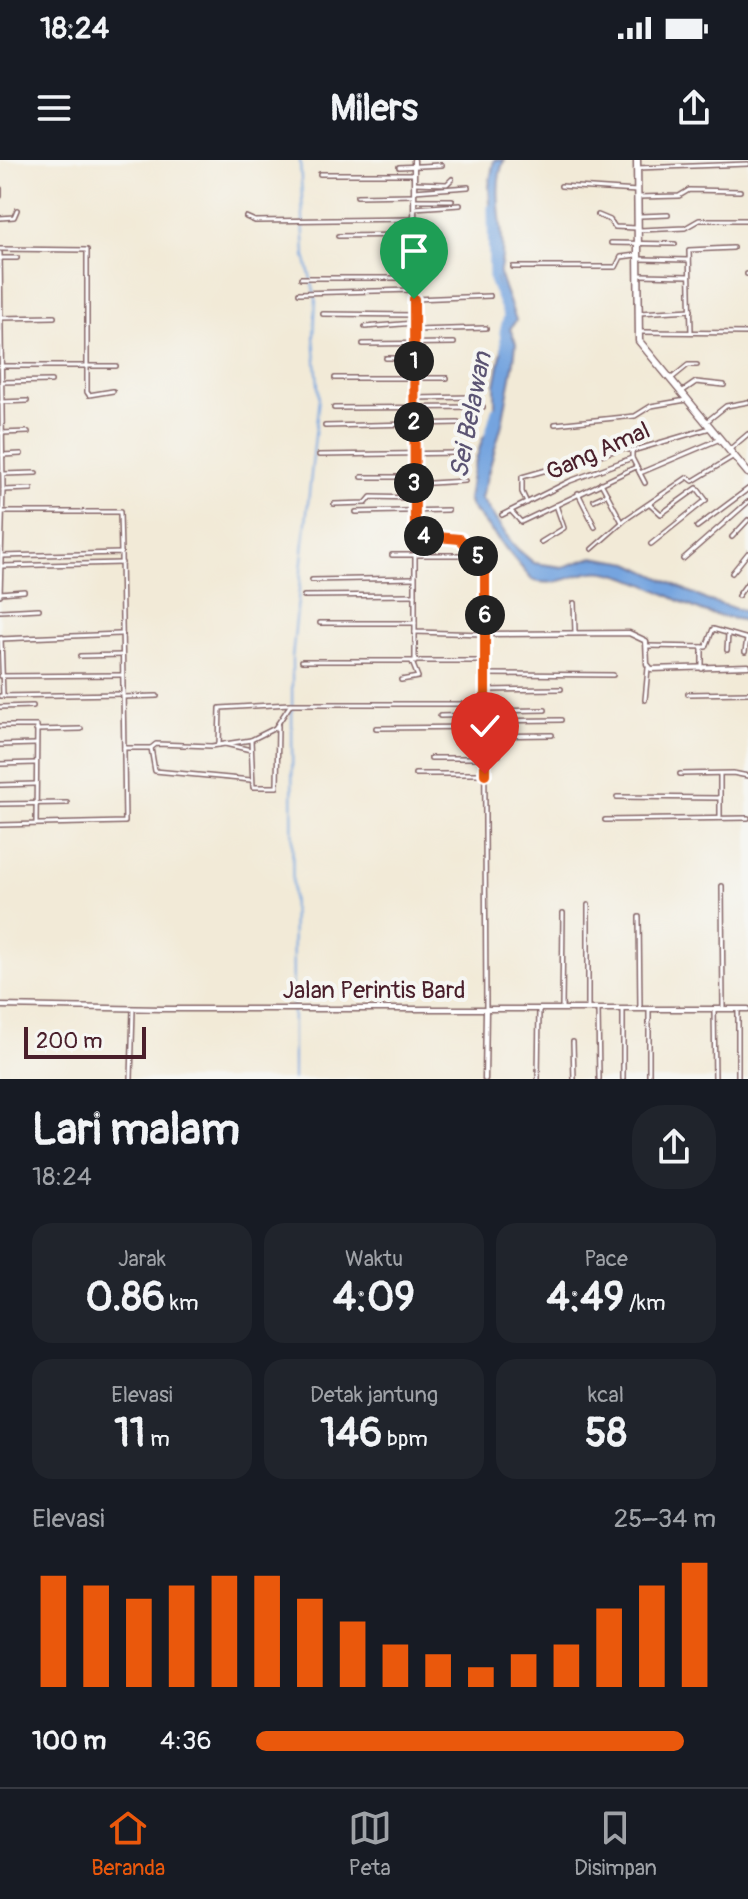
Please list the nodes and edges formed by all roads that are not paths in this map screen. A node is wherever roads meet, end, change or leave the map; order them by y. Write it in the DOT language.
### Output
graph roads {
  1 [pos="414,160"];
  2 [pos="637,164"];
  3 [pos="748,164"];
  4 [pos="442,165"];
  5 [pos="399,167"];
  6 [pos="414,167"];
  7 [pos="320,174"];
  8 [pos="414,174"];
  9 [pos="452,179"];
  10 [pos="414,183"];
  11 [pos="561,186"];
  12 [pos="468,187"];
  13 [pos="0,189"];
  14 [pos="740,191"];
  15 [pos="636,194"];
  16 [pos="0,196"];
  17 [pos="357,196"];
  18 [pos="414,196"];
  19 [pos="452,200"];
  20 [pos="460,205"];
  21 [pos="414,208"];
  22 [pos="17,210"];
  23 [pos="598,215"];
  24 [pos="668,215"];
  25 [pos="636,216"];
  26 [pos="246,217"];
  27 [pos="0,218"];
  28 [pos="414,219"];
  29 [pos="748,220"];
  30 [pos="636,229"];
  31 [pos="414,235"];
  32 [pos="338,236"];
  33 [pos="611,243"];
  34 [pos="636,244"];
  35 [pos="675,244"];
  36 [pos="733,248"];
  37 [pos="0,253"];
  38 [pos="636,257"];
  39 [pos="17,258"];
  40 [pos="689,260"];
  41 [pos="513,267"];
  42 [pos="637,275"];
  43 [pos="689,276"];
  44 [pos="0,278"];
  45 [pos="303,278"];
  46 [pos="414,278"];
  47 [pos="414,290"];
  48 [pos="299,293"];
  49 [pos="490,296"];
  50 [pos="414,299"];
  51 [pos="691,310"];
  52 [pos="0,312"];
  53 [pos="637,313"];
  54 [pos="323,314"];
  55 [pos="414,315"];
  56 [pos="54,317"];
  57 [pos="1,318"];
  58 [pos="414,323"];
  59 [pos="365,327"];
  60 [pos="486,328"];
  61 [pos="414,330"];
  62 [pos="637,332"];
  63 [pos="691,332"];
  64 [pos="748,333"];
  65 [pos="454,343"];
  66 [pos="363,344"];
  67 [pos="414,345"];
  68 [pos="386,358"];
  69 [pos="414,358"];
  70 [pos="697,365"];
  71 [pos="0,366"];
  72 [pos="87,366"];
  73 [pos="116,366"];
  74 [pos="414,377"];
  75 [pos="335,378"];
  76 [pos="447,378"];
  77 [pos="51,381"];
  78 [pos="669,381"];
  79 [pos="1,384"];
  80 [pos="724,385"];
  81 [pos="113,391"];
  82 [pos="680,393"];
  83 [pos="473,397"];
  84 [pos="414,398"];
  85 [pos="686,400"];
  86 [pos="27,401"];
  87 [pos="1,402"];
  88 [pos="748,402"];
  89 [pos="483,407"];
  90 [pos="334,408"];
  91 [pos="414,409"];
  92 [pos="0,416"];
  93 [pos="458,423"];
  94 [pos="414,424"];
  95 [pos="555,424"];
  96 [pos="708,425"];
  97 [pos="325,426"];
  98 [pos="28,432"];
  99 [pos="1,433"];
  100 [pos="748,434"];
  101 [pos="720,439"];
  102 [pos="1,448"];
  103 [pos="632,451"];
  104 [pos="414,453"];
  105 [pos="458,453"];
  106 [pos="732,453"];
  107 [pos="21,454"];
  108 [pos="2,455"];
  109 [pos="319,455"];
  110 [pos="632,458"];
  111 [pos="636,467"];
  112 [pos="36,473"];
  113 [pos="640,473"];
  114 [pos="748,473"];
  115 [pos="2,474"];
  116 [pos="362,477"];
  117 [pos="414,477"];
  118 [pos="465,481"];
  119 [pos="693,481"];
  120 [pos="601,483"];
  121 [pos="645,483"];
  122 [pos="414,484"];
  123 [pos="697,488"];
  124 [pos="31,489"];
  125 [pos="748,489"];
  126 [pos="3,490"];
  127 [pos="578,493"];
  128 [pos="607,494"];
  129 [pos="414,498"];
  130 [pos="594,500"];
  131 [pos="748,502"];
  132 [pos="527,503"];
  133 [pos="334,504"];
  134 [pos="555,504"];
  135 [pos="650,504"];
  136 [pos="448,510"];
  137 [pos="414,511"];
  138 [pos="511,511"];
  139 [pos="0,512"];
  140 [pos="356,512"];
  141 [pos="502,515"];
  142 [pos="748,520"];
  143 [pos="622,523"];
  144 [pos="595,527"];
  145 [pos="697,527"];
  146 [pos="415,535"];
  147 [pos="0,536"];
  148 [pos="732,537"];
  149 [pos="541,542"];
  150 [pos="651,544"];
  151 [pos="592,549"];
  152 [pos="121,553"];
  153 [pos="748,553"];
  154 [pos="414,554"];
  155 [pos="392,555"];
  156 [pos="478,555"];
  157 [pos="1,556"];
  158 [pos="683,559"];
  159 [pos="122,563"];
  160 [pos="0,566"];
  161 [pos="732,573"];
  162 [pos="1,575"];
  163 [pos="414,578"];
  164 [pos="312,580"];
  165 [pos="748,582"];
  166 [pos="24,591"];
  167 [pos="0,594"];
  168 [pos="415,595"];
  169 [pos="304,596"];
  170 [pos="738,596"];
  171 [pos="574,603"];
  172 [pos="39,609"];
  173 [pos="0,611"];
  174 [pos="320,623"];
  175 [pos="415,623"];
  176 [pos="415,632"];
  177 [pos="575,632"];
  178 [pos="121,634"];
  179 [pos="484,634"];
  180 [pos="728,634"];
  181 [pos="0,638"];
  182 [pos="748,639"];
  183 [pos="647,646"];
  184 [pos="702,647"];
  185 [pos="727,650"];
  186 [pos="745,652"];
  187 [pos="122,655"];
  188 [pos="80,656"];
  189 [pos="1,657"];
  190 [pos="302,661"];
  191 [pos="485,661"];
  192 [pos="413,662"];
  193 [pos="748,666"];
  194 [pos="648,668"];
  195 [pos="702,669"];
  196 [pos="485,674"];
  197 [pos="122,675"];
  198 [pos="613,675"];
  199 [pos="1,676"];
  200 [pos="401,680"];
  201 [pos="561,689"];
  202 [pos="485,690"];
  203 [pos="748,693"];
  204 [pos="688,694"];
  205 [pos="1,696"];
  206 [pos="123,696"];
  207 [pos="157,696"];
  208 [pos="645,700"];
  209 [pos="293,704"];
  210 [pos="485,704"];
  211 [pos="33,706"];
  212 [pos="0,707"];
  213 [pos="545,710"];
  214 [pos="485,713"];
  215 [pos="440,716"];
  216 [pos="561,720"];
  217 [pos="485,721"];
  218 [pos="0,726"];
  219 [pos="278,726"];
  220 [pos="485,727"];
  221 [pos="376,728"];
  222 [pos="81,729"];
  223 [pos="36,730"];
  224 [pos="552,735"];
  225 [pos="485,736"];
  226 [pos="251,740"];
  227 [pos="36,744"];
  228 [pos="0,745"];
  229 [pos="222,745"];
  230 [pos="124,748"];
  231 [pos="151,748"];
  232 [pos="251,750"];
  233 [pos="499,755"];
  234 [pos="485,756"];
  235 [pos="431,758"];
  236 [pos="35,763"];
  237 [pos="0,764"];
  238 [pos="415,774"];
  239 [pos="485,774"];
  240 [pos="680,774"];
  241 [pos="720,774"];
  242 [pos="748,776"];
  243 [pos="251,780"];
  244 [pos="35,784"];
  245 [pos="0,785"];
  246 [pos="617,797"];
  247 [pos="720,798"];
  248 [pos="35,803"];
  249 [pos="67,803"];
  250 [pos="0,804"];
  251 [pos="748,818"];
  252 [pos="719,819"];
  253 [pos="605,820"];
  254 [pos="36,824"];
  255 [pos="0,825"];
  256 [pos="722,886"];
  257 [pos="588,905"];
  258 [pos="563,913"];
  259 [pos="639,917"];
  260 [pos="0,1006"];
  261 [pos="133,1009"];
  262 [pos="486,1009"];
  263 [pos="539,1009"];
  264 [pos="562,1009"];
  265 [pos="588,1009"];
  266 [pos="598,1009"];
  267 [pos="623,1009"];
  268 [pos="640,1009"];
  269 [pos="649,1009"];
  270 [pos="714,1009"];
  271 [pos="723,1009"];
  272 [pos="738,1009"];
  273 [pos="748,1009"];
  274 [pos="573,1042"];
  275 [pos="131,1079"];
  276 [pos="485,1079"];
  277 [pos="538,1079"];
  278 [pos="574,1079"];
  279 [pos="599,1079"];
  280 [pos="623,1079"];
  281 [pos="649,1079"];
  282 [pos="715,1079"];
  283 [pos="738,1079"];
  1 -- 6 [label="street"];
  2 -- 3 [label="street"];
  2 -- 15 [label="main road"];
  4 -- 6 [label="street"];
  5 -- 6 [label="street"];
  6 -- 8 [label="street"];
  7 -- 8 [label="street"];
  8 -- 10 [label="street"];
  9 -- 10 [label="street"];
  10 -- 18 [label="street"];
  11 -- 15 [label="street"];
  12 -- 18 [label="street"];
  13 -- 16 [label="street"];
  14 -- 15 [label="street"];
  15 -- 25 [label="main road"];
  17 -- 18 [label="street"];
  18 -- 19 [label="street"];
  18 -- 21 [label="street"];
  20 -- 21 [label="street"];
  21 -- 28 [label="street"];
  22 -- 27 [label="street"];
  23 -- 30 [label="street"];
  24 -- 25 [label="street"];
  25 -- 30 [label="main road"];
  26 -- 28 [label="street"];
  28 -- 31 [label="street"];
  29 -- 30 [label="street"];
  30 -- 34 [label="main road"];
  31 -- 32 [label="street"];
  31 -- 46 [label="street"];
  33 -- 34 [label="street"];
  34 -- 35 [label="street"];
  34 -- 38 [label="main road"];
  36 -- 40 [label="street"];
  37 -- 39 [label="street"];
  37 -- 44 [label="street"];
  37 -- 72 [label="street"];
  38 -- 40 [label="street"];
  38 -- 41 [label="street"];
  38 -- 42 [label="main road"];
  40 -- 43 [label="street"];
  42 -- 43 [label="street"];
  42 -- 53 [label="main road"];
  43 -- 51 [label="street"];
  44 -- 52 [label="street"];
  45 -- 46 [label="street"];
  46 -- 47 [label="street"];
  47 -- 48 [label="street"];
  47 -- 50 [label="street"];
  49 -- 50 [label="street"];
  50 -- 55 [label="street"];
  51 -- 53 [label="street"];
  51 -- 63 [label="street"];
  52 -- 57 [label="street"];
  53 -- 62 [label="main road"];
  54 -- 55 [label="street"];
  55 -- 58 [label="street"];
  56 -- 57 [label="street"];
  57 -- 71 [label="street"];
  58 -- 59 [label="street"];
  58 -- 61 [label="street"];
  60 -- 61 [label="street"];
  61 -- 67 [label="street"];
  62 -- 63 [label="street"];
  62 -- 78 [label="main road"];
  63 -- 64 [label="street"];
  65 -- 67 [label="street"];
  66 -- 67 [label="street"];
  67 -- 69 [label="street"];
  68 -- 69 [label="street"];
  69 -- 74 [label="street"];
  70 -- 78 [label="street"];
  71 -- 72 [label="street"];
  71 -- 79 [label="street"];
  72 -- 73 [label="street"];
  72 -- 81 [label="street"];
  74 -- 75 [label="street"];
  74 -- 76 [label="street"];
  74 -- 84 [label="street"];
  77 -- 79 [label="street"];
  78 -- 82 [label="main road"];
  79 -- 87 [label="street"];
  80 -- 82 [label="street"];
  82 -- 85 [label="main road"];
  83 -- 84 [label="street"];
  84 -- 91 [label="street"];
  85 -- 95 [label="street"];
  85 -- 96 [label="main road"];
  86 -- 87 [label="street"];
  87 -- 92 [label="street"];
  88 -- 96 [label="street, Gang Amal"];
  89 -- 91 [label="street"];
  90 -- 91 [label="street"];
  91 -- 94 [label="street"];
  92 -- 99 [label="street"];
  93 -- 94 [label="street"];
  94 -- 97 [label="street"];
  94 -- 104 [label="street"];
  96 -- 101 [label="main road"];
  96 -- 103 [label="street, Gang Amal"];
  98 -- 99 [label="street"];
  99 -- 102 [label="street"];
  100 -- 106 [label="street"];
  101 -- 106 [label="main road"];
  101 -- 113 [label="street"];
  102 -- 108 [label="street"];
  103 -- 110 [label="street, Gang Amal"];
  103 -- 132 [label="street"];
  104 -- 105 [label="street"];
  104 -- 109 [label="street"];
  104 -- 117 [label="street"];
  106 -- 114 [label="main road"];
  106 -- 119 [label="street"];
  107 -- 108 [label="street"];
  108 -- 115 [label="street"];
  110 -- 111 [label="street"];
  110 -- 132 [label="street, Gang Amal"];
  111 -- 113 [label="street"];
  111 -- 120 [label="street"];
  112 -- 115 [label="street"];
  113 -- 121 [label="street"];
  115 -- 126 [label="street"];
  116 -- 117 [label="street"];
  117 -- 122 [label="street"];
  118 -- 122 [label="street"];
  119 -- 123 [label="street"];
  119 -- 135 [label="street"];
  120 -- 127 [label="street"];
  120 -- 128 [label="street"];
  122 -- 129 [label="street"];
  123 -- 135 [label="street"];
  123 -- 150 [label="street"];
  124 -- 126 [label="street"];
  125 -- 145 [label="street"];
  126 -- 139 [label="street"];
  127 -- 134 [label="street"];
  127 -- 144 [label="street"];
  128 -- 130 [label="street"];
  128 -- 143 [label="street"];
  129 -- 133 [label="street"];
  129 -- 137 [label="street"];
  131 -- 158 [label="street"];
  132 -- 138 [label="street, Gang Amal"];
  134 -- 138 [label="street"];
  134 -- 149 [label="street"];
  135 -- 143 [label="street"];
  136 -- 137 [label="street"];
  137 -- 140 [label="street"];
  137 -- 146 [label="street"];
  138 -- 141 [label="street, Gang Amal"];
  139 -- 147 [label="street"];
  139 -- 152 [label="street"];
  142 -- 148 [label="street"];
  143 -- 151 [label="street"];
  146 -- 154 [label="street"];
  146 -- 156 [label="street"];
  147 -- 157 [label="street"];
  152 -- 157 [label="street"];
  152 -- 159 [label="street"];
  153 -- 161 [label="street"];
  154 -- 155 [label="street"];
  154 -- 156 [label="street"];
  154 -- 163 [label="street"];
  156 -- 179 [label="street"];
  157 -- 160 [label="street"];
  159 -- 160 [label="street"];
  159 -- 178 [label="street"];
  160 -- 162 [label="street"];
  162 -- 167 [label="street"];
  163 -- 164 [label="street"];
  163 -- 168 [label="street"];
  165 -- 170 [label="street"];
  166 -- 167 [label="street"];
  168 -- 169 [label="street"];
  168 -- 175 [label="street"];
  171 -- 177 [label="street"];
  172 -- 173 [label="street"];
  174 -- 175 [label="street"];
  175 -- 176 [label="street"];
  176 -- 179 [label="street"];
  176 -- 192 [label="street"];
  177 -- 179 [label="street"];
  177 -- 183 [label="street"];
  178 -- 181 [label="street"];
  178 -- 187 [label="street"];
  179 -- 191 [label="street"];
  180 -- 182 [label="street"];
  180 -- 184 [label="street"];
  180 -- 185 [label="street"];
  181 -- 189 [label="street"];
  182 -- 186 [label="street"];
  183 -- 184 [label="street"];
  183 -- 194 [label="street"];
  184 -- 195 [label="street"];
  187 -- 188 [label="street"];
  187 -- 197 [label="street"];
  189 -- 199 [label="street"];
  190 -- 192 [label="street"];
  191 -- 192 [label="street"];
  191 -- 196 [label="street"];
  192 -- 200 [label="street"];
  193 -- 195 [label="street"];
  194 -- 195 [label="street"];
  194 -- 208 [label="street"];
  196 -- 198 [label="street"];
  196 -- 202 [label="street"];
  197 -- 199 [label="street"];
  197 -- 206 [label="street"];
  199 -- 205 [label="street"];
  201 -- 202 [label="street"];
  202 -- 210 [label="street"];
  203 -- 204 [label="street"];
  205 -- 206 [label="street"];
  206 -- 207 [label="street"];
  206 -- 230 [label="street"];
  209 -- 210 [label="street"];
  209 -- 219 [label="street"];
  209 -- 229 [label="street"];
  210 -- 214 [label="street"];
  211 -- 212 [label="street"];
  213 -- 214 [label="street"];
  214 -- 215 [label="street"];
  214 -- 217 [label="street"];
  216 -- 217 [label="street"];
  217 -- 220 [label="street"];
  218 -- 223 [label="street"];
  219 -- 226 [label="street"];
  219 -- 243 [label="street"];
  220 -- 221 [label="street"];
  220 -- 225 [label="street"];
  222 -- 223 [label="street"];
  223 -- 227 [label="street"];
  224 -- 225 [label="street"];
  225 -- 234 [label="street"];
  226 -- 229 [label="street"];
  226 -- 232 [label="street"];
  227 -- 228 [label="street"];
  227 -- 236 [label="street"];
  229 -- 231 [label="street"];
  229 -- 232 [label="street"];
  230 -- 231 [label="street"];
  230 -- 254 [label="street"];
  231 -- 243 [label="street"];
  232 -- 243 [label="street"];
  233 -- 234 [label="street"];
  234 -- 235 [label="street"];
  234 -- 239 [label="street"];
  236 -- 237 [label="street"];
  236 -- 244 [label="street"];
  238 -- 239 [label="street"];
  239 -- 262 [label="street"];
  240 -- 241 [label="street"];
  241 -- 242 [label="street"];
  241 -- 247 [label="street"];
  244 -- 245 [label="street"];
  244 -- 248 [label="street"];
  246 -- 247 [label="street"];
  247 -- 252 [label="street"];
  248 -- 249 [label="street"];
  248 -- 250 [label="street"];
  248 -- 254 [label="street"];
  251 -- 252 [label="street"];
  252 -- 253 [label="street"];
  254 -- 255 [label="street"];
  256 -- 271 [label="street"];
  257 -- 265 [label="street"];
  258 -- 264 [label="street"];
  259 -- 268 [label="street"];
  260 -- 261 [label="street, Jalan Perintis Bard"];
  261 -- 262 [label="street, Jalan Perintis Bard"];
  261 -- 275 [label="street"];
  262 -- 263 [label="street, Jalan Perintis Bard"];
  262 -- 276 [label="street"];
  263 -- 264 [label="street, Jalan Perintis Bard"];
  263 -- 277 [label="street"];
  264 -- 265 [label="street, Jalan Perintis Bard"];
  265 -- 266 [label="street, Jalan Perintis Bard"];
  266 -- 267 [label="street, Jalan Perintis Bard"];
  266 -- 279 [label="street"];
  267 -- 268 [label="street, Jalan Perintis Bard"];
  267 -- 280 [label="street"];
  268 -- 269 [label="street, Jalan Perintis Bard"];
  269 -- 270 [label="street, Jalan Perintis Bard"];
  269 -- 281 [label="street"];
  270 -- 271 [label="street, Jalan Perintis Bard"];
  270 -- 282 [label="street"];
  271 -- 272 [label="street, Jalan Perintis Bard"];
  272 -- 273 [label="street, Jalan Perintis Bard"];
  272 -- 283 [label="street"];
  274 -- 278 [label="street"];
}
